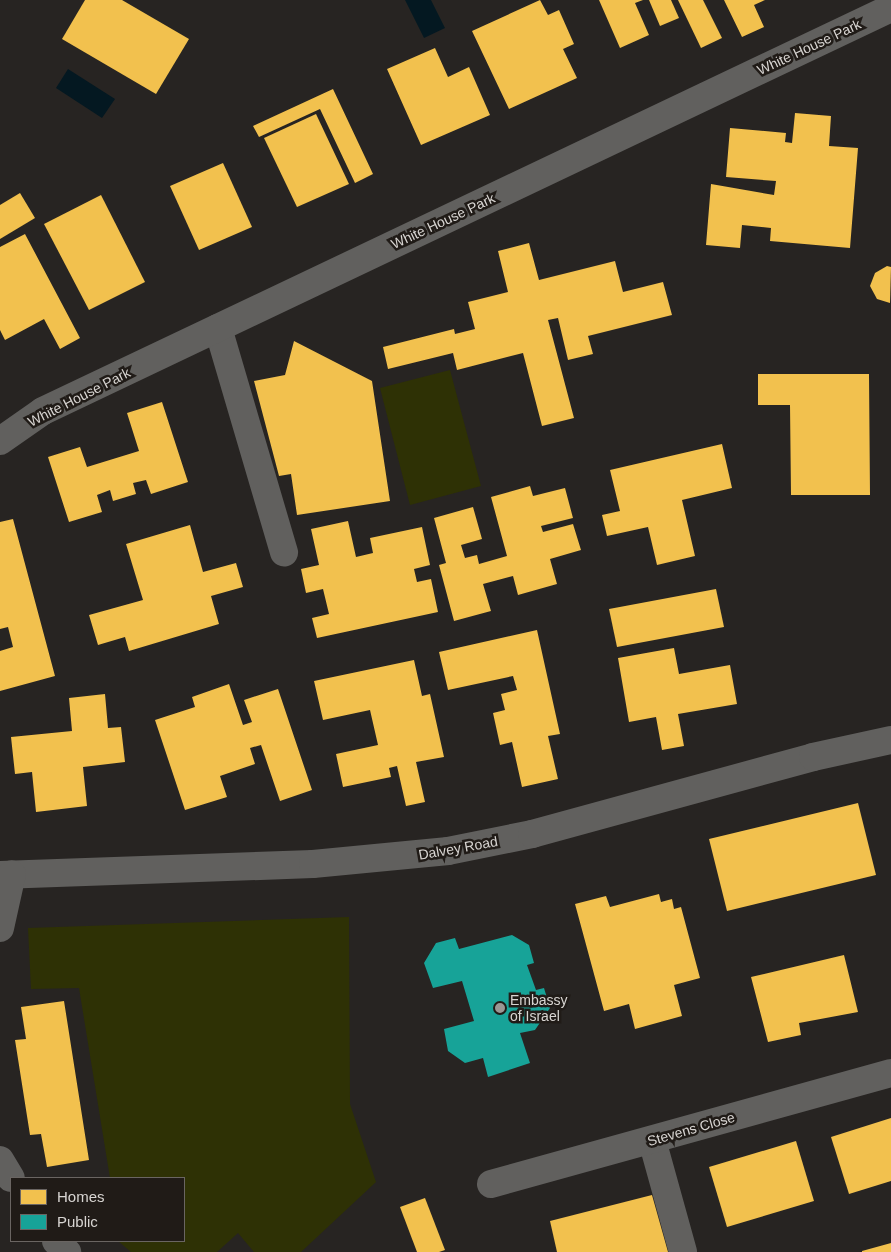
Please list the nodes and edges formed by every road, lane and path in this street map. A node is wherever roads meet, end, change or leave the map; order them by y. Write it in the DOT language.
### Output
graph roads {
  1 [pos="891,8"];
  2 [pos="218,328"];
  3 [pos="0,441"];
  4 [pos="284,552"];
  5 [pos="891,740"];
  6 [pos="6,874"];
  7 [pos="0,928"];
  8 [pos="891,1073"];
  9 [pos="652,1140"];
  10 [pos="0,1160"];
  11 [pos="11,1177"];
  12 [pos="491,1184"];
  13 [pos="57,1242"];
  14 [pos="67,1252"];
  15 [pos="683,1252"];
  1 -- 2 [label="street, White House Park"];
  2 -- 3 [label="street, White House Park"];
  2 -- 4 [label="street"];
  5 -- 6 [label="street, Dalvey Road"];
  6 -- 7 [label="street, Dalvey Road"];
  8 -- 9 [label="street, Stevens Close"];
  9 -- 12 [label="street, Stevens Close"];
  9 -- 15 [label="street"];
  10 -- 11 [label="street"];
  13 -- 14 [label="street"];
}
